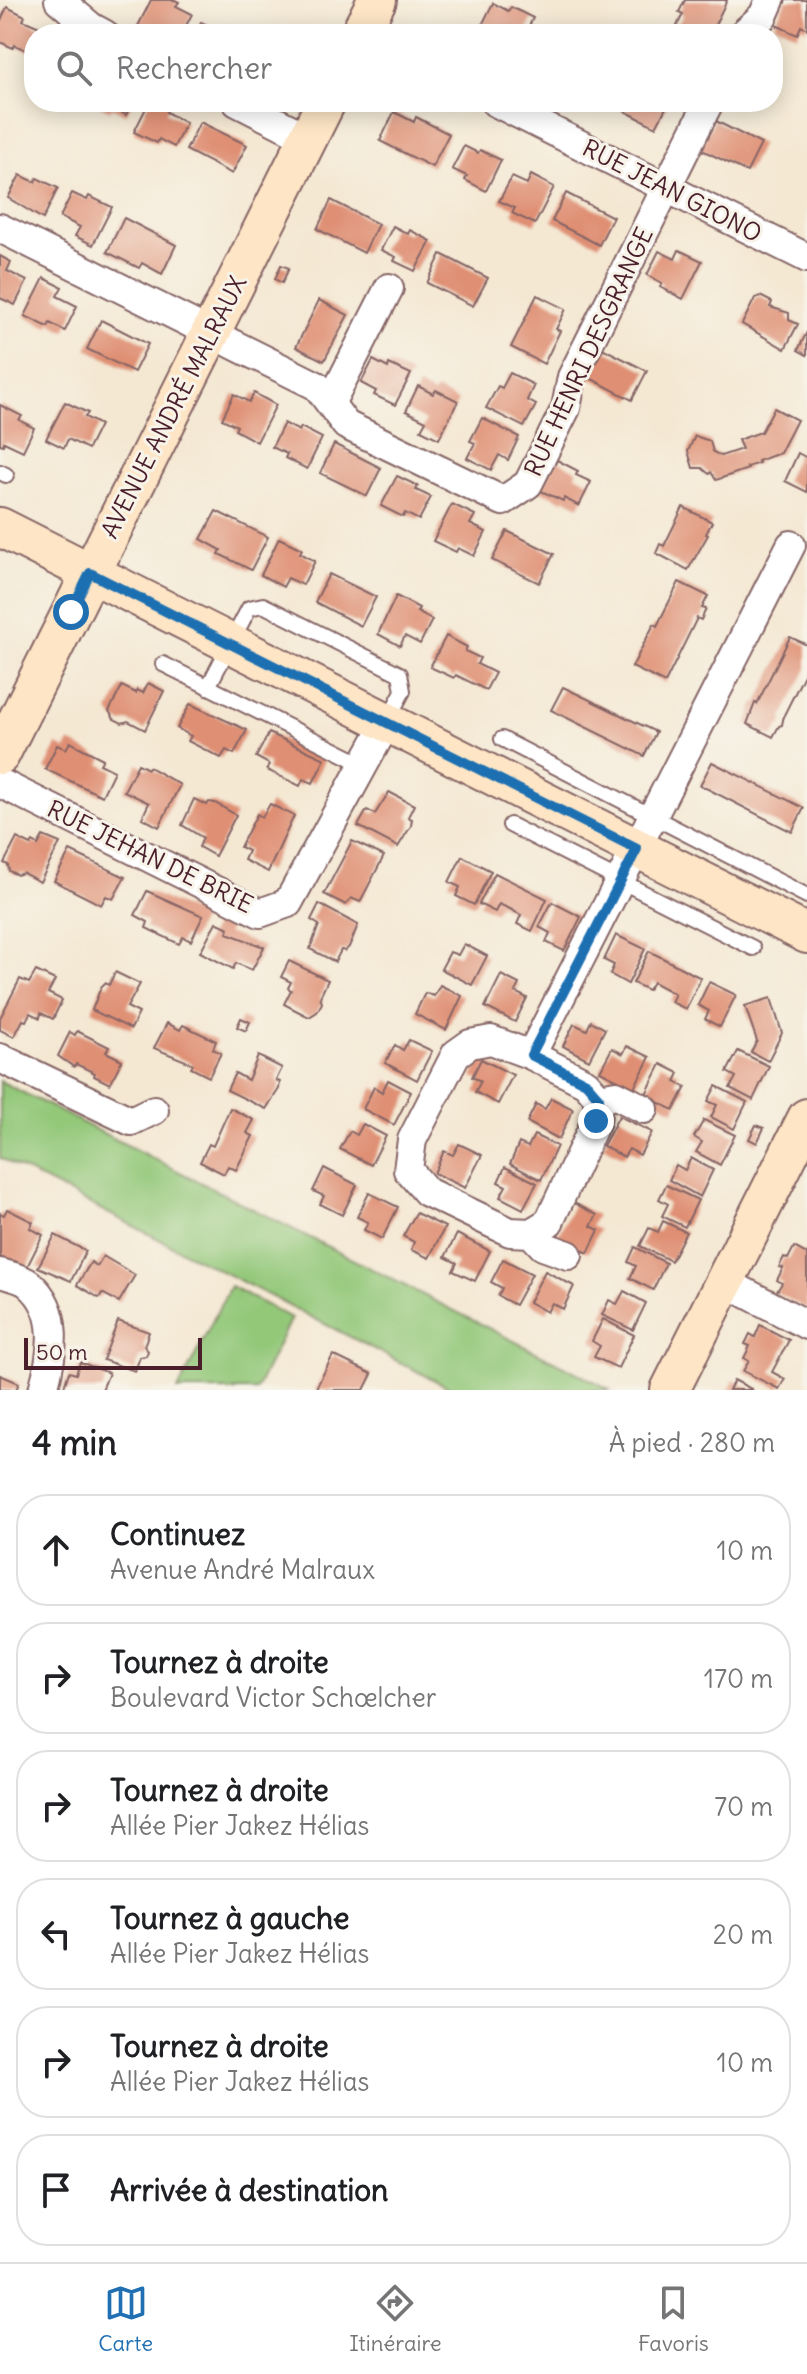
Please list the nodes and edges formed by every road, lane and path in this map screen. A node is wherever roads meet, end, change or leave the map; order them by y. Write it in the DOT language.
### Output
graph roads {
  1 [pos="59,0"];
  2 [pos="377,0"];
  3 [pos="770,0"];
  4 [pos="87,24"];
  5 [pos="365,24"];
  6 [pos="754,24"];
  7 [pos="257,112"];
  8 [pos="321,112"];
  9 [pos="515,112"];
  10 [pos="704,112"];
  11 [pos="308,138"];
  12 [pos="667,189"];
  13 [pos="0,228"];
  14 [pos="807,258"];
  15 [pos="389,288"];
  16 [pos="210,334"];
  17 [pos="331,402"];
  18 [pos="0,527"];
  19 [pos="791,545"];
  20 [pos="90,573"];
  21 [pos="229,644"];
  22 [pos="163,664"];
  23 [pos="208,687"];
  24 [pos="387,722"];
  25 [pos="502,739"];
  26 [pos="0,755"];
  27 [pos="363,764"];
  28 [pos="0,783"];
  29 [pos="510,825"];
  30 [pos="637,849"];
  31 [pos="807,896"];
  32 [pos="807,934"];
  33 [pos="753,948"];
  34 [pos="531,1055"];
  35 [pos="0,1058"];
  36 [pos="599,1098"];
  37 [pos="644,1109"];
  38 [pos="154,1110"];
  39 [pos="807,1118"];
  40 [pos="531,1233"];
  41 [pos="568,1255"];
  42 [pos="0,1273"];
  43 [pos="725,1282"];
  44 [pos="807,1325"];
  45 [pos="43,1390"];
  46 [pos="670,1390"];
  1 -- 4 [label="street"];
  2 -- 5 [label="main road"];
  3 -- 6 [label="street"];
  7 -- 11 [label="street"];
  8 -- 11 [label="main road, AVENUE ANDRÉ MALRAUX"];
  9 -- 12 [label="street, RUE JEAN GIONO"];
  10 -- 12 [label="street"];
  11 -- 16 [label="main road, AVENUE ANDRÉ MALRAUX"];
  12 -- 14 [label="street, RUE JEAN GIONO"];
  12 -- 17 [label="street, RUE HENRI DESGRANGE"];
  13 -- 16 [label="street, RUE HENRI DESGRANGE"];
  15 -- 17 [label="street"];
  16 -- 17 [label="street, RUE HENRI DESGRANGE"];
  16 -- 20 [label="main road, AVENUE ANDRÉ MALRAUX"];
  18 -- 20 [label="main road"];
  19 -- 30 [label="street"];
  20 -- 21 [label="main road"];
  20 -- 26 [label="main road, AVENUE ANDRÉ MALRAUX"];
  21 -- 23 [label="lane"];
  21 -- 24 [label="main road"];
  21 -- 24 [label="lane"];
  22 -- 23 [label="lane"];
  23 -- 27 [label="lane"];
  24 -- 27 [label="street, RUE JEHAN DE BRIE"];
  24 -- 30 [label="main road"];
  25 -- 30 [label="lane"];
  27 -- 28 [label="street, RUE JEHAN DE BRIE"];
  29 -- 30 [label="lane"];
  30 -- 31 [label="lane"];
  30 -- 32 [label="main road"];
  30 -- 33 [label="lane"];
  30 -- 34 [label="street"];
  34 -- 36 [label="street"];
  34 -- 40 [label="street"];
  35 -- 38 [label="street"];
  36 -- 37 [label="street"];
  36 -- 40 [label="street"];
  39 -- 43 [label="main road"];
  40 -- 41 [label="street"];
  42 -- 45 [label="street"];
  43 -- 44 [label="street"];
  43 -- 46 [label="main road"];
}
